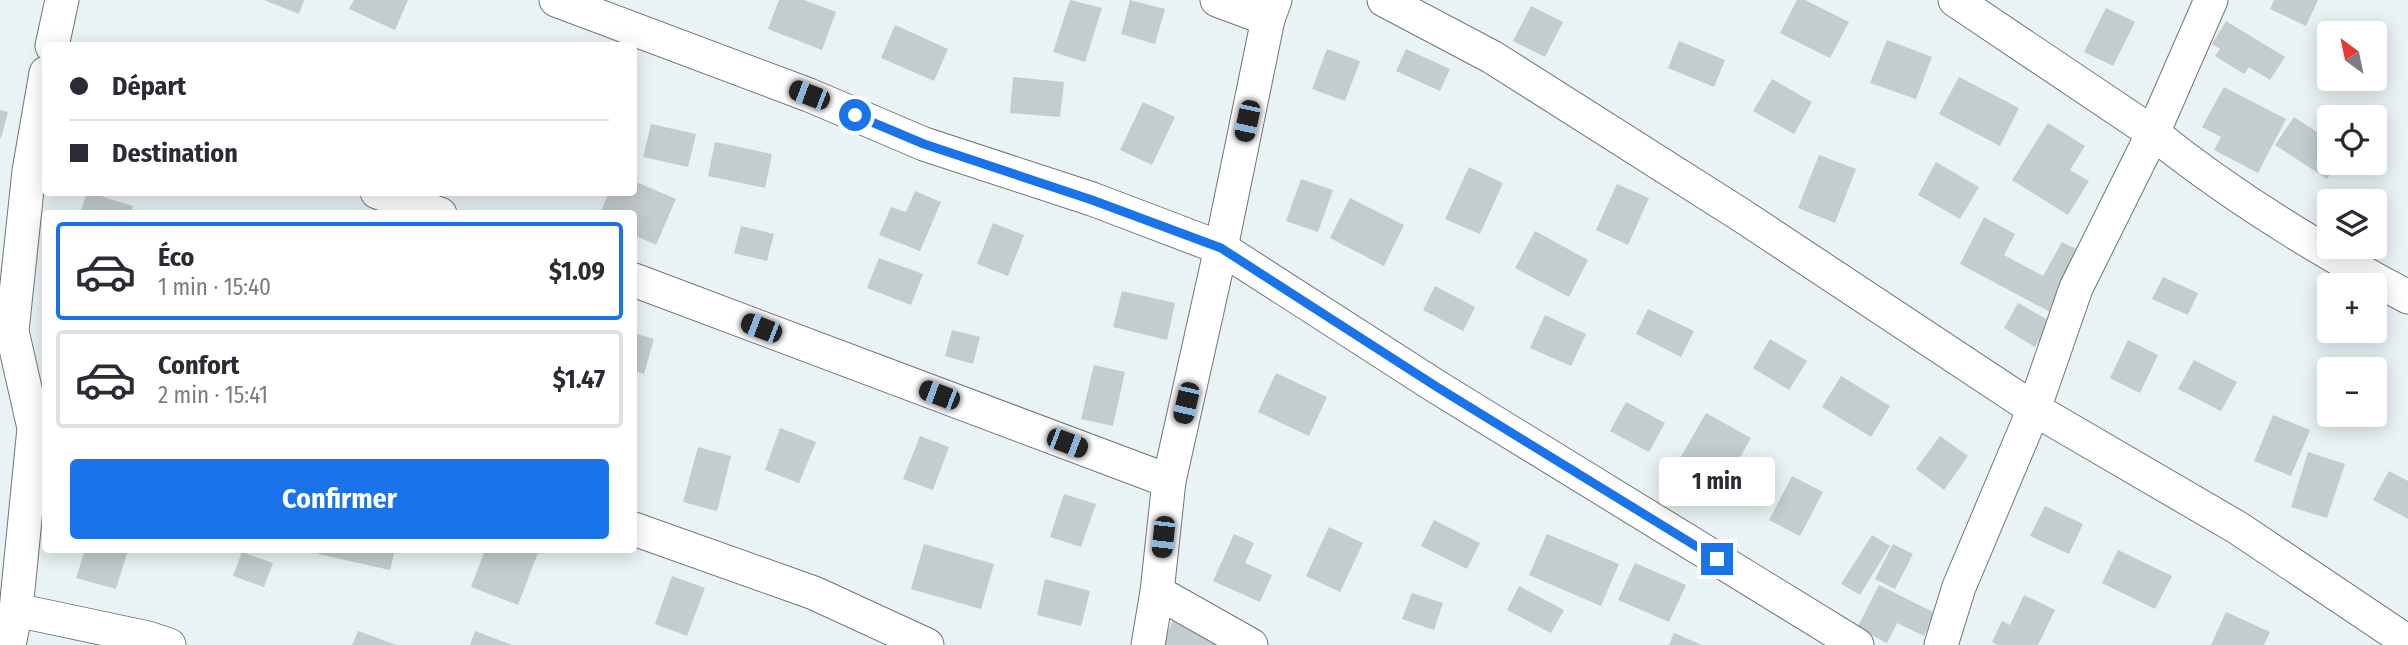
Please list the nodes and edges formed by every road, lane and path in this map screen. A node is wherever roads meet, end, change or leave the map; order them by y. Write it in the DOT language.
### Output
graph roads {
  1 [pos="62,0"];
  2 [pos="556,0"];
  3 [pos="1217,0"];
  4 [pos="1384,0"];
  5 [pos="1955,0"];
  6 [pos="2211,0"];
  7 [pos="1272,9"];
  8 [pos="53,42"];
  9 [pos="42,93"];
  10 [pos="2153,132"];
  11 [pos="388,196"];
  12 [pos="429,210"];
  13 [pos="1221,248"];
  14 [pos="637,281"];
  15 [pos="2408,297"];
  16 [pos="6,325"];
  17 [pos="35,391"];
  18 [pos="2034,409"];
  19 [pos="1168,481"];
  20 [pos="637,530"];
  21 [pos="1157,592"];
  22 [pos="16,610"];
  23 [pos="2408,642"];
  24 [pos="9,645"];
  25 [pos="169,645"];
  26 [pos="927,645"];
  27 [pos="1148,645"];
  28 [pos="1251,645"];
  29 [pos="1857,645"];
  30 [pos="1941,645"];
  1 -- 8 [label="street"];
  2 -- 13 [label="street"];
  3 -- 7 [label="street"];
  4 -- 18 [label="street"];
  5 -- 10 [label="street"];
  6 -- 10 [label="street"];
  7 -- 13 [label="street"];
  9 -- 16 [label="street"];
  10 -- 15 [label="street"];
  10 -- 18 [label="street"];
  11 -- 12 [label="street"];
  13 -- 19 [label="street"];
  13 -- 29 [label="street"];
  14 -- 19 [label="street"];
  16 -- 17 [label="street"];
  17 -- 22 [label="street"];
  18 -- 23 [label="street"];
  18 -- 30 [label="street"];
  19 -- 21 [label="street"];
  20 -- 26 [label="street"];
  21 -- 27 [label="street"];
  21 -- 28 [label="street"];
  22 -- 24 [label="street"];
  22 -- 25 [label="street"];
}
